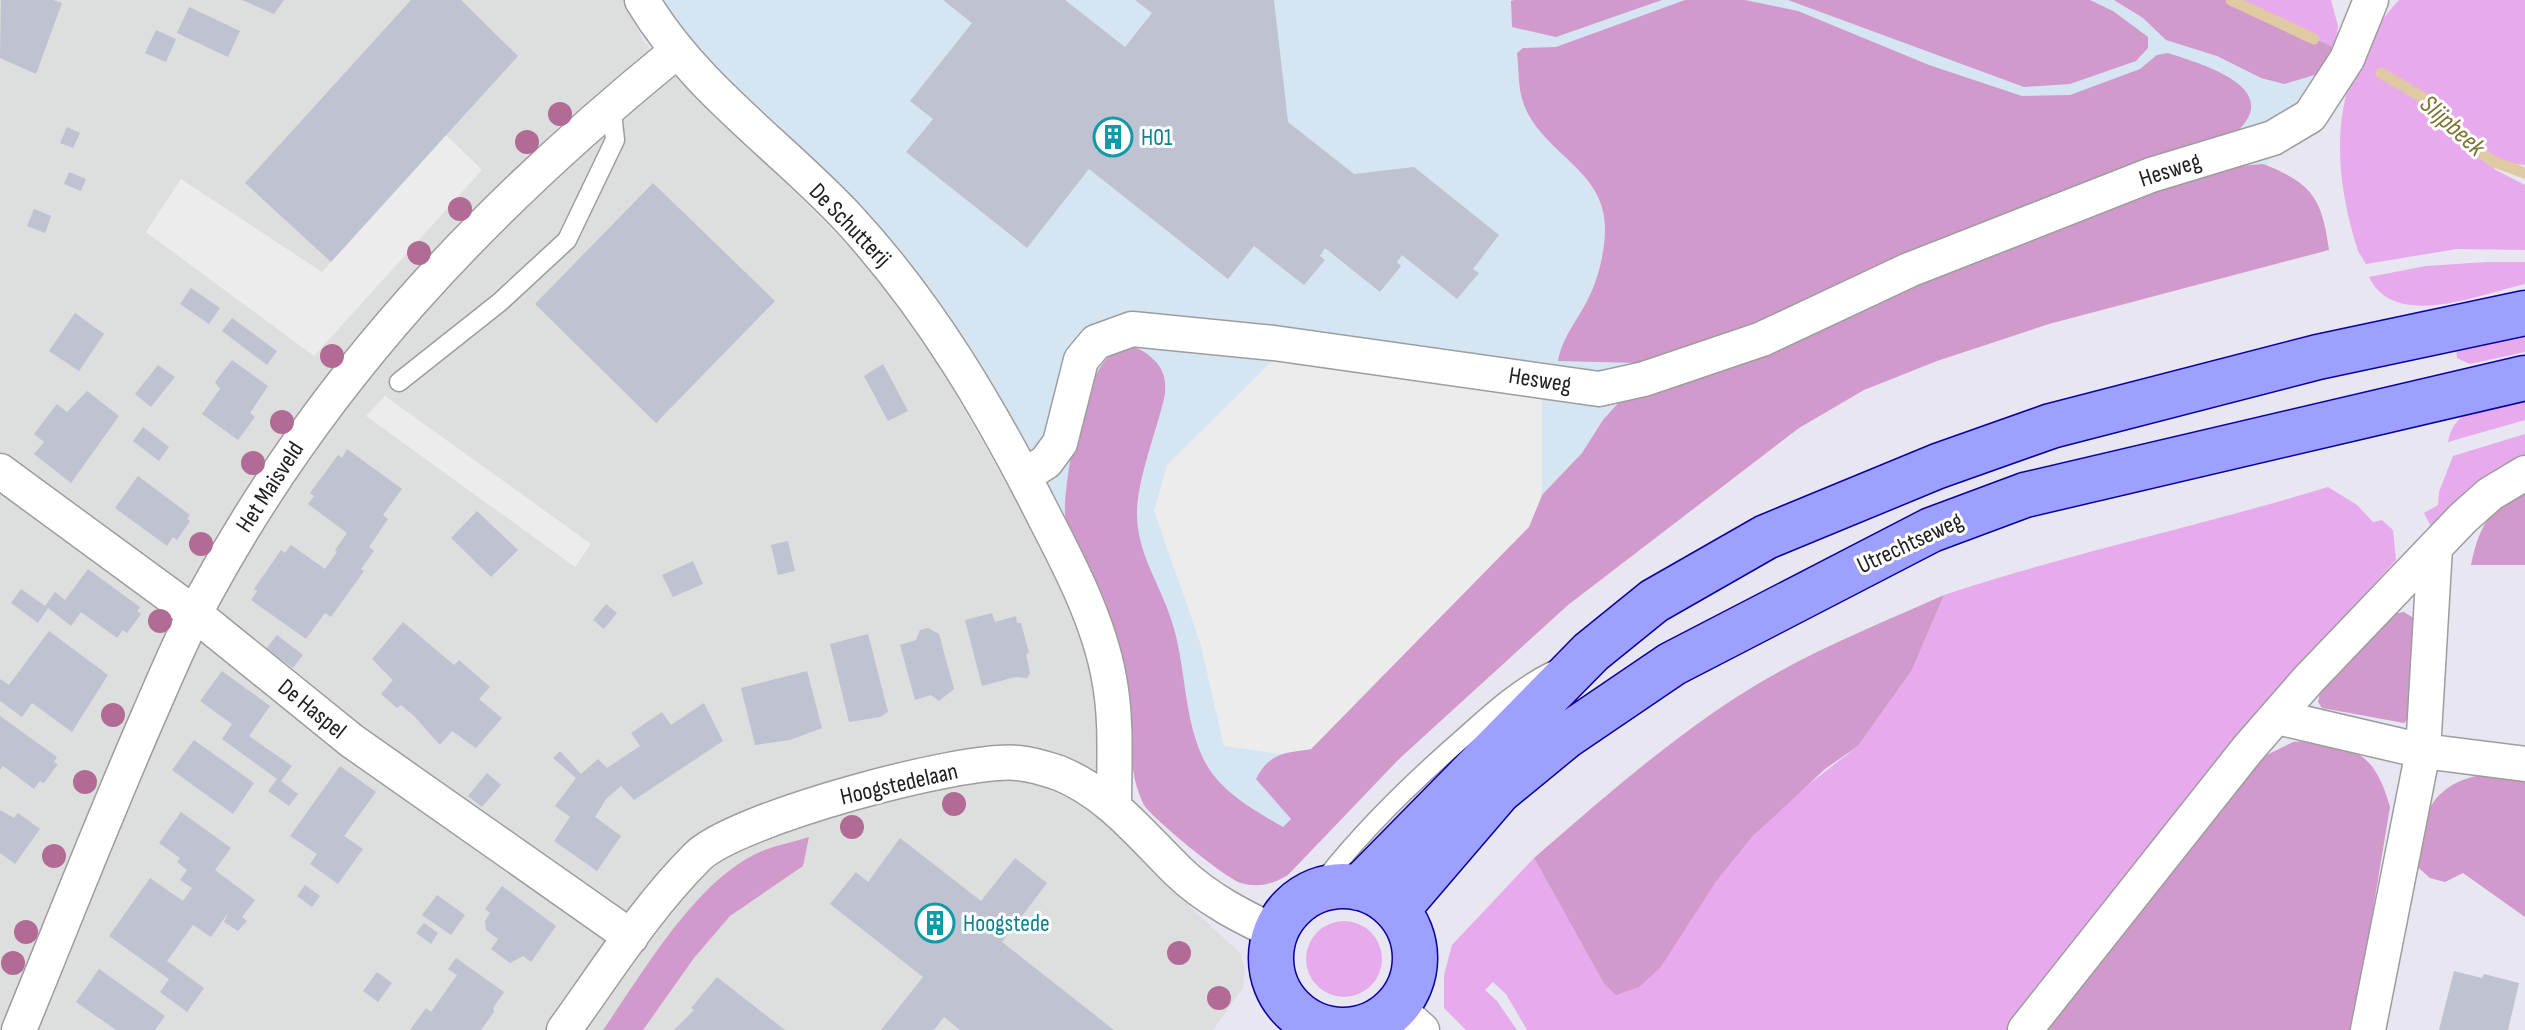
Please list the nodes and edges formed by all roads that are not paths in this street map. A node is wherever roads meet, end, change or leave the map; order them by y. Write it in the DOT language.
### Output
graph roads {
  1 [pos="642,0"];
  2 [pos="2371,0"];
  3 [pos="677,51"];
  4 [pos="611,104"];
  5 [pos="2525,313"];
  6 [pos="2525,378"];
  7 [pos="399,382"];
  8 [pos="0,471"];
  9 [pos="2525,473"];
  10 [pos="1024,476"];
  11 [pos="2435,547"];
  12 [pos="195,614"];
  13 [pos="1591,652"];
  14 [pos="2277,717"];
  15 [pos="2423,751"];
  16 [pos="2525,764"];
  17 [pos="1114,805"];
  18 [pos="1359,888"];
  19 [pos="1315,892"];
  20 [pos="1397,910"];
  21 [pos="1276,933"];
  22 [pos="631,937"];
  23 [pos="1410,1020"];
  24 [pos="1294,1023"];
  25 [pos="19,1030"];
  26 [pos="564,1030"];
  27 [pos="2025,1030"];
  28 [pos="2368,1030"];
  1 -- 3 [label="street, De Schutterij"];
  2 -- 10 [label="street, Hesweg"];
  3 -- 4 [label="street, Het Maisveld"];
  3 -- 10 [label="street, De Schutterij"];
  4 -- 7 [label="lane"];
  4 -- 12 [label="street, Het Maisveld"];
  5 -- 13 [label="main road"];
  6 -- 20 [label="main road, Utrechtseweg"];
  8 -- 12 [label="street, De Haspel"];
  9 -- 11 [label="street"];
  10 -- 17 [label="street"];
  11 -- 14 [label="street"];
  11 -- 15 [label="street"];
  12 -- 22 [label="street, De Haspel"];
  12 -- 25 [label="street, Het Maisveld"];
  13 -- 18 [label="main road"];
  13 -- 19 [label="lane"];
  14 -- 15 [label="street"];
  14 -- 27 [label="street"];
  15 -- 16 [label="street"];
  15 -- 28 [label="street"];
  17 -- 21 [label="street, Hoogstedelaan"];
  17 -- 22 [label="street, Hoogstedelaan"];
  18 -- 19 [label="main road"];
  18 -- 20 [label="main road"];
  19 -- 21 [label="main road"];
  20 -- 23 [label="main road"];
  21 -- 24 [label="main road"];
  22 -- 26 [label="street, Hoogstedelaan"];
  23 -- 24 [label="main road"];
}
